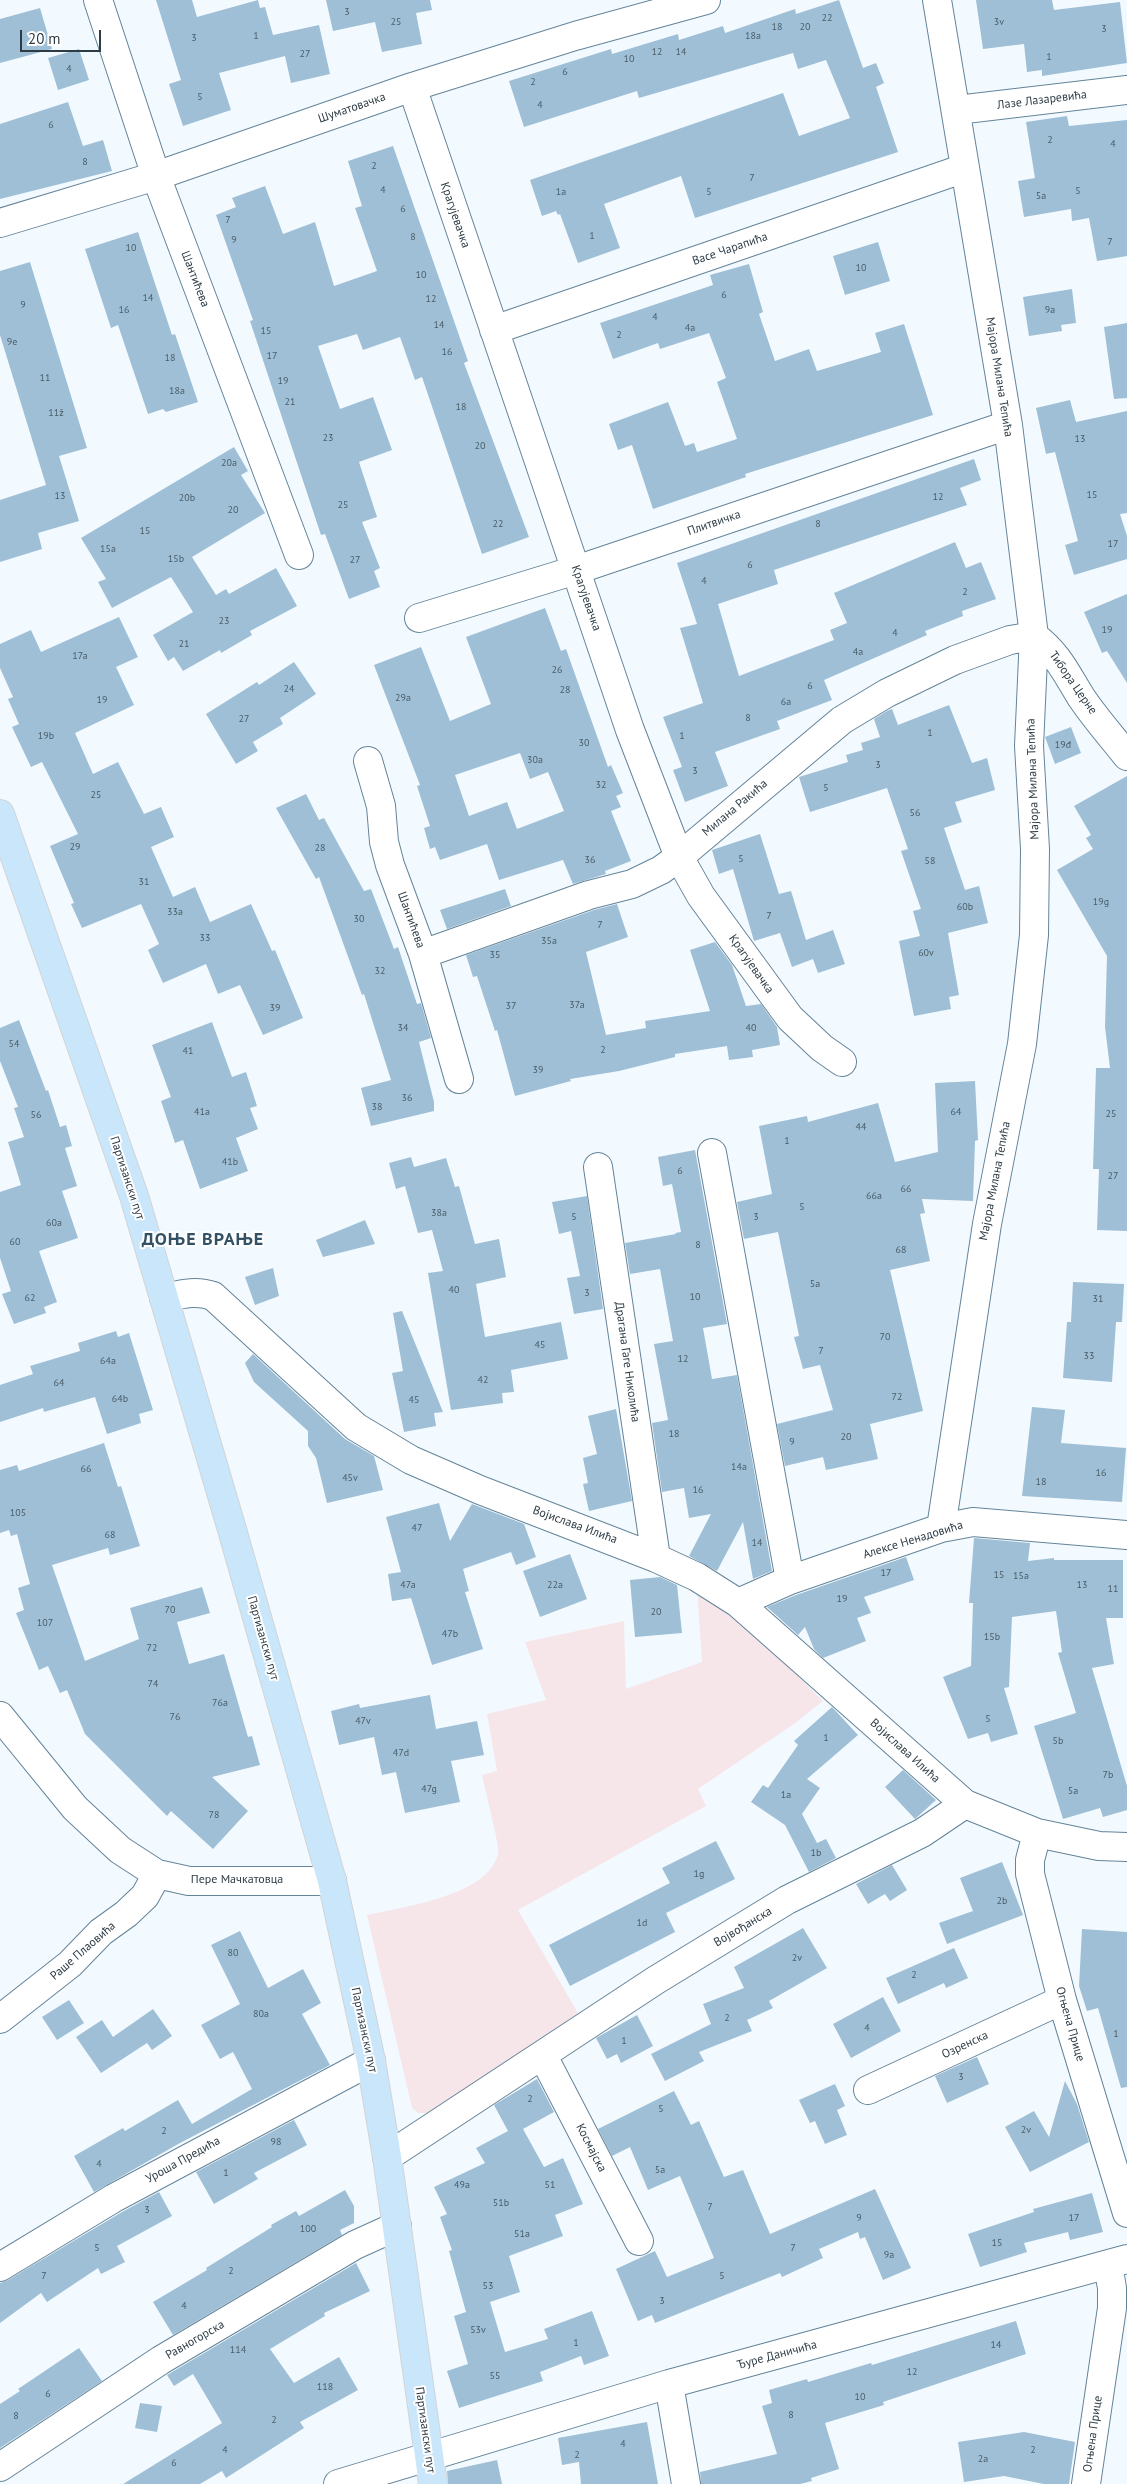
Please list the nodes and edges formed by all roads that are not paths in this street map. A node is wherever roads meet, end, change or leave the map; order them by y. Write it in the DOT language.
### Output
graph roads {
  1 [pos="98,0"];
  2 [pos="706,0"];
  3 [pos="937,0"];
  4 [pos="412,87"];
  5 [pos="1127,90"];
  6 [pos="957,110"];
  7 [pos="965,168"];
  8 [pos="156,176"];
  9 [pos="0,223"];
  10 [pos="494,330"];
  11 [pos="1008,425"];
  12 [pos="299,555"];
  13 [pos="576,570"];
  14 [pos="419,618"];
  15 [pos="1034,636"];
  16 [pos="1127,756"];
  17 [pos="368,762"];
  18 [pos="0,814"];
  19 [pos="680,857"];
  20 [pos="422,954"];
  21 [pos="842,1062"];
  22 [pos="459,1079"];
  23 [pos="712,1152"];
  24 [pos="598,1167"];
  25 [pos="164,1298"];
  26 [pos="941,1528"];
  27 [pos="1127,1535"];
  28 [pos="656,1558"];
  29 [pos="790,1580"];
  30 [pos="738,1603"];
  31 [pos="0,1716"];
  32 [pos="965,1804"];
  33 [pos="1037,1833"];
  34 [pos="1127,1847"];
  35 [pos="157,1874"];
  36 [pos="332,1881"];
  37 [pos="1062,2000"];
  38 [pos="0,2019"];
  39 [pos="543,2056"];
  40 [pos="371,2061"];
  41 [pos="868,2090"];
  42 [pos="387,2157"];
  43 [pos="1127,2213"];
  44 [pos="396,2226"];
  45 [pos="639,2241"];
  46 [pos="1117,2262"];
  47 [pos="0,2267"];
  48 [pos="670,2384"];
  49 [pos="428,2457"];
  50 [pos="0,2467"];
  51 [pos="338,2484"];
  52 [pos="433,2484"];
  53 [pos="686,2484"];
  54 [pos="1086,2484"];
  1 -- 8 [label="street, Шантићева"];
  2 -- 4 [label="street, Шуматовачка"];
  3 -- 6 [label="street, Мајора Милана Тепића"];
  4 -- 8 [label="street, Шуматовачка"];
  4 -- 10 [label="street, Крагујевачка"];
  5 -- 6 [label="street, Лазе Лазаревића"];
  6 -- 7 [label="street, Мајора Милана Тепића"];
  7 -- 10 [label="street, Васе Чарапића"];
  7 -- 11 [label="street, Мајора Милана Тепића"];
  8 -- 9 [label="street, Шуматовачка"];
  8 -- 12 [label="street, Шантићева"];
  10 -- 13 [label="street, Крагујевачка"];
  11 -- 13 [label="street, Плитвичка"];
  11 -- 15 [label="street, Мајора Милана Тепића"];
  13 -- 14 [label="street, Плитвичка"];
  13 -- 19 [label="street, Крагујевачка"];
  15 -- 16 [label="street, Тибора Церне"];
  15 -- 19 [label="street, Милана Ракића"];
  15 -- 26 [label="street, Мајора Милана Тепића"];
  17 -- 20 [label="street, Шантићева"];
  18 -- 25 [label="main road, Партизански пут"];
  19 -- 20 [label="street, Милана Ракића"];
  19 -- 21 [label="street, Крагујевачка"];
  20 -- 22 [label="street, Шантићева"];
  23 -- 29 [label="street"];
  24 -- 28 [label="street, Драгана Гаге Николића"];
  25 -- 28 [label="street, Војислава Илића"];
  25 -- 36 [label="main road, Партизански пут"];
  26 -- 27 [label="street, Алексе Ненадовића"];
  26 -- 29 [label="street, Алексе Ненадовића"];
  28 -- 30 [label="street, Војислава Илића"];
  29 -- 30 [label="street, Алексе Ненадовића"];
  30 -- 32 [label="street, Војислава Илића"];
  31 -- 35 [label="street, Пере Мачкатовца"];
  32 -- 33 [label="street"];
  32 -- 39 [label="street, Војвођанска"];
  33 -- 34 [label="street"];
  33 -- 37 [label="street, Огњена Прице"];
  35 -- 36 [label="street, Пере Мачкатовца"];
  35 -- 38 [label="street, Раше Плаовића"];
  36 -- 40 [label="main road, Партизански пут"];
  37 -- 41 [label="street, Озренска"];
  37 -- 43 [label="street, Огњена Прице"];
  39 -- 42 [label="street, Војвођанска"];
  39 -- 45 [label="street, Космајска"];
  40 -- 42 [label="main road, Партизански пут"];
  40 -- 47 [label="street, Уроша Предића"];
  42 -- 44 [label="main road, Партизански пут"];
  44 -- 49 [label="main road, Партизански пут"];
  44 -- 50 [label="street, Равногорска"];
  46 -- 48 [label="street, Ђуре Даничића"];
  46 -- 54 [label="street, Огњена Прице"];
  48 -- 49 [label="street, Ђуре Даничића"];
  48 -- 53 [label="street"];
  49 -- 51 [label="street, Ђуре Даничића"];
  49 -- 52 [label="main road, Партизански пут"];
}
